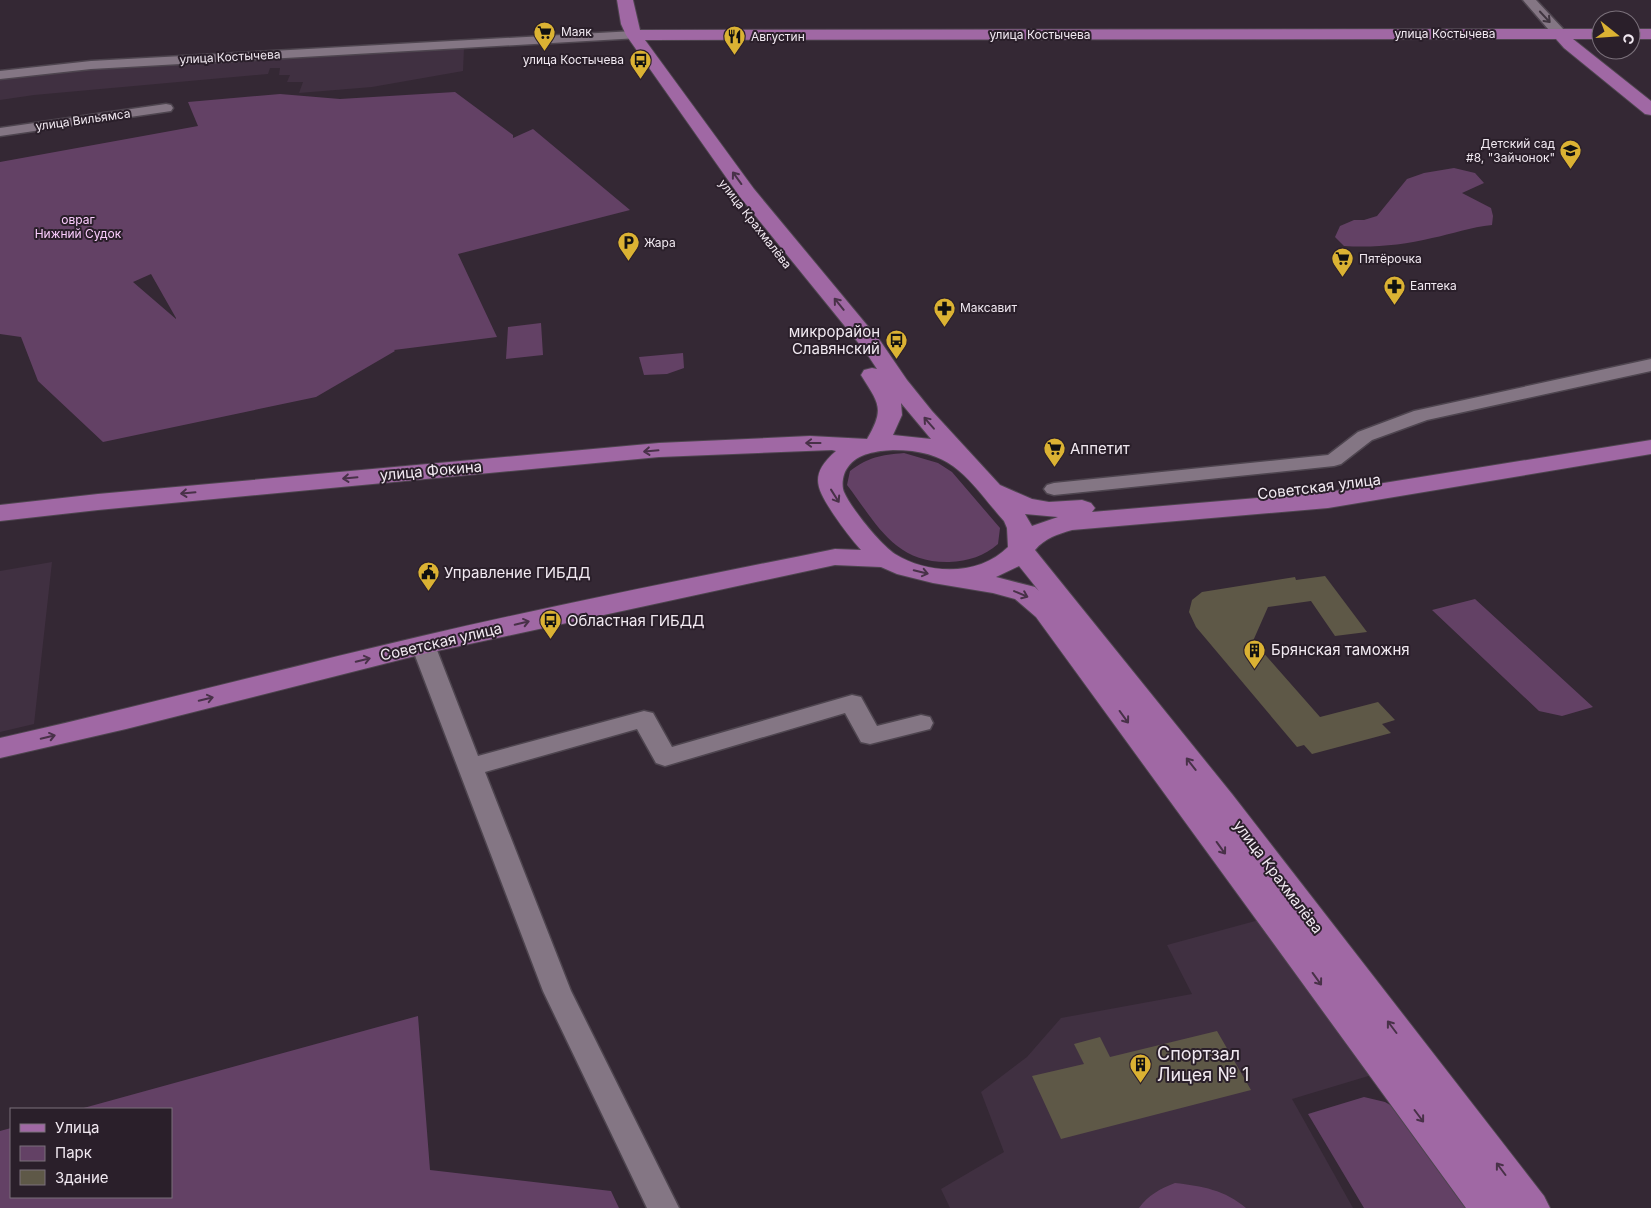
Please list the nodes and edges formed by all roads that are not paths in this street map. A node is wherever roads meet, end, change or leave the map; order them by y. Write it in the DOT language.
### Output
graph roads {
  1 [pos="610,0"];
  2 [pos="625,0"];
  3 [pos="1529,0"];
  4 [pos="1560,34"];
  5 [pos="1591,34"];
  6 [pos="626,36"];
  7 [pos="0,75"];
  8 [pos="166,108"];
  9 [pos="1651,110"];
  10 [pos="0,132"];
  11 [pos="1651,364"];
  12 [pos="1651,435"];
  13 [pos="869,445"];
  14 [pos="1651,447"];
  15 [pos="961,459"];
  16 [pos="989,489"];
  17 [pos="1054,490"];
  18 [pos="0,513"];
  19 [pos="1021,550"];
  20 [pos="885,559"];
  21 [pos="958,578"];
  22 [pos="423,645"];
  23 [pos="921,723"];
  24 [pos="0,748"];
  25 [pos="470,766"];
  26 [pos="663,1208"];
  27 [pos="1488,1208"];
  28 [pos="1530,1208"];
  1 -- 6 [label="main road, улица Крахмалёва"];
  2 -- 6 [label="main road, улица Крахмалёва"];
  3 -- 4 [label="street, one-way"];
  4 -- 5 [label="main road, улица Костычева"];
  4 -- 6 [label="main road, улица Костычева"];
  4 -- 9 [label="main road"];
  6 -- 7 [label="street, улица Костычева"];
  6 -- 13 [label="main road, улица Крахмалёва"];
  15 -- 6 [label="main road, улица Крахмалёва, one-way"];
  8 -- 10 [label="street, улица Вильямса"];
  11 -- 17 [label="street"];
  12 -- 16 [label="main road, Советская улица"];
  13 -- 15 [label="main road"];
  13 -- 18 [label="main road, улица Фокина, one-way"];
  13 -- 20 [label="main road, one-way"];
  14 -- 19 [label="main road, Советская улица"];
  15 -- 16 [label="main road"];
  16 -- 19 [label="main road"];
  19 -- 21 [label="main road"];
  28 -- 19 [label="main road, улица Крахмалёва, one-way"];
  20 -- 21 [label="main road, one-way"];
  22 -- 20 [label="main road, Советская улица, one-way"];
  21 -- 27 [label="main road, one-way"];
  24 -- 22 [label="main road, Советская улица, one-way"];
  22 -- 25 [label="street"];
  23 -- 25 [label="street"];
  25 -- 26 [label="street"];
}
